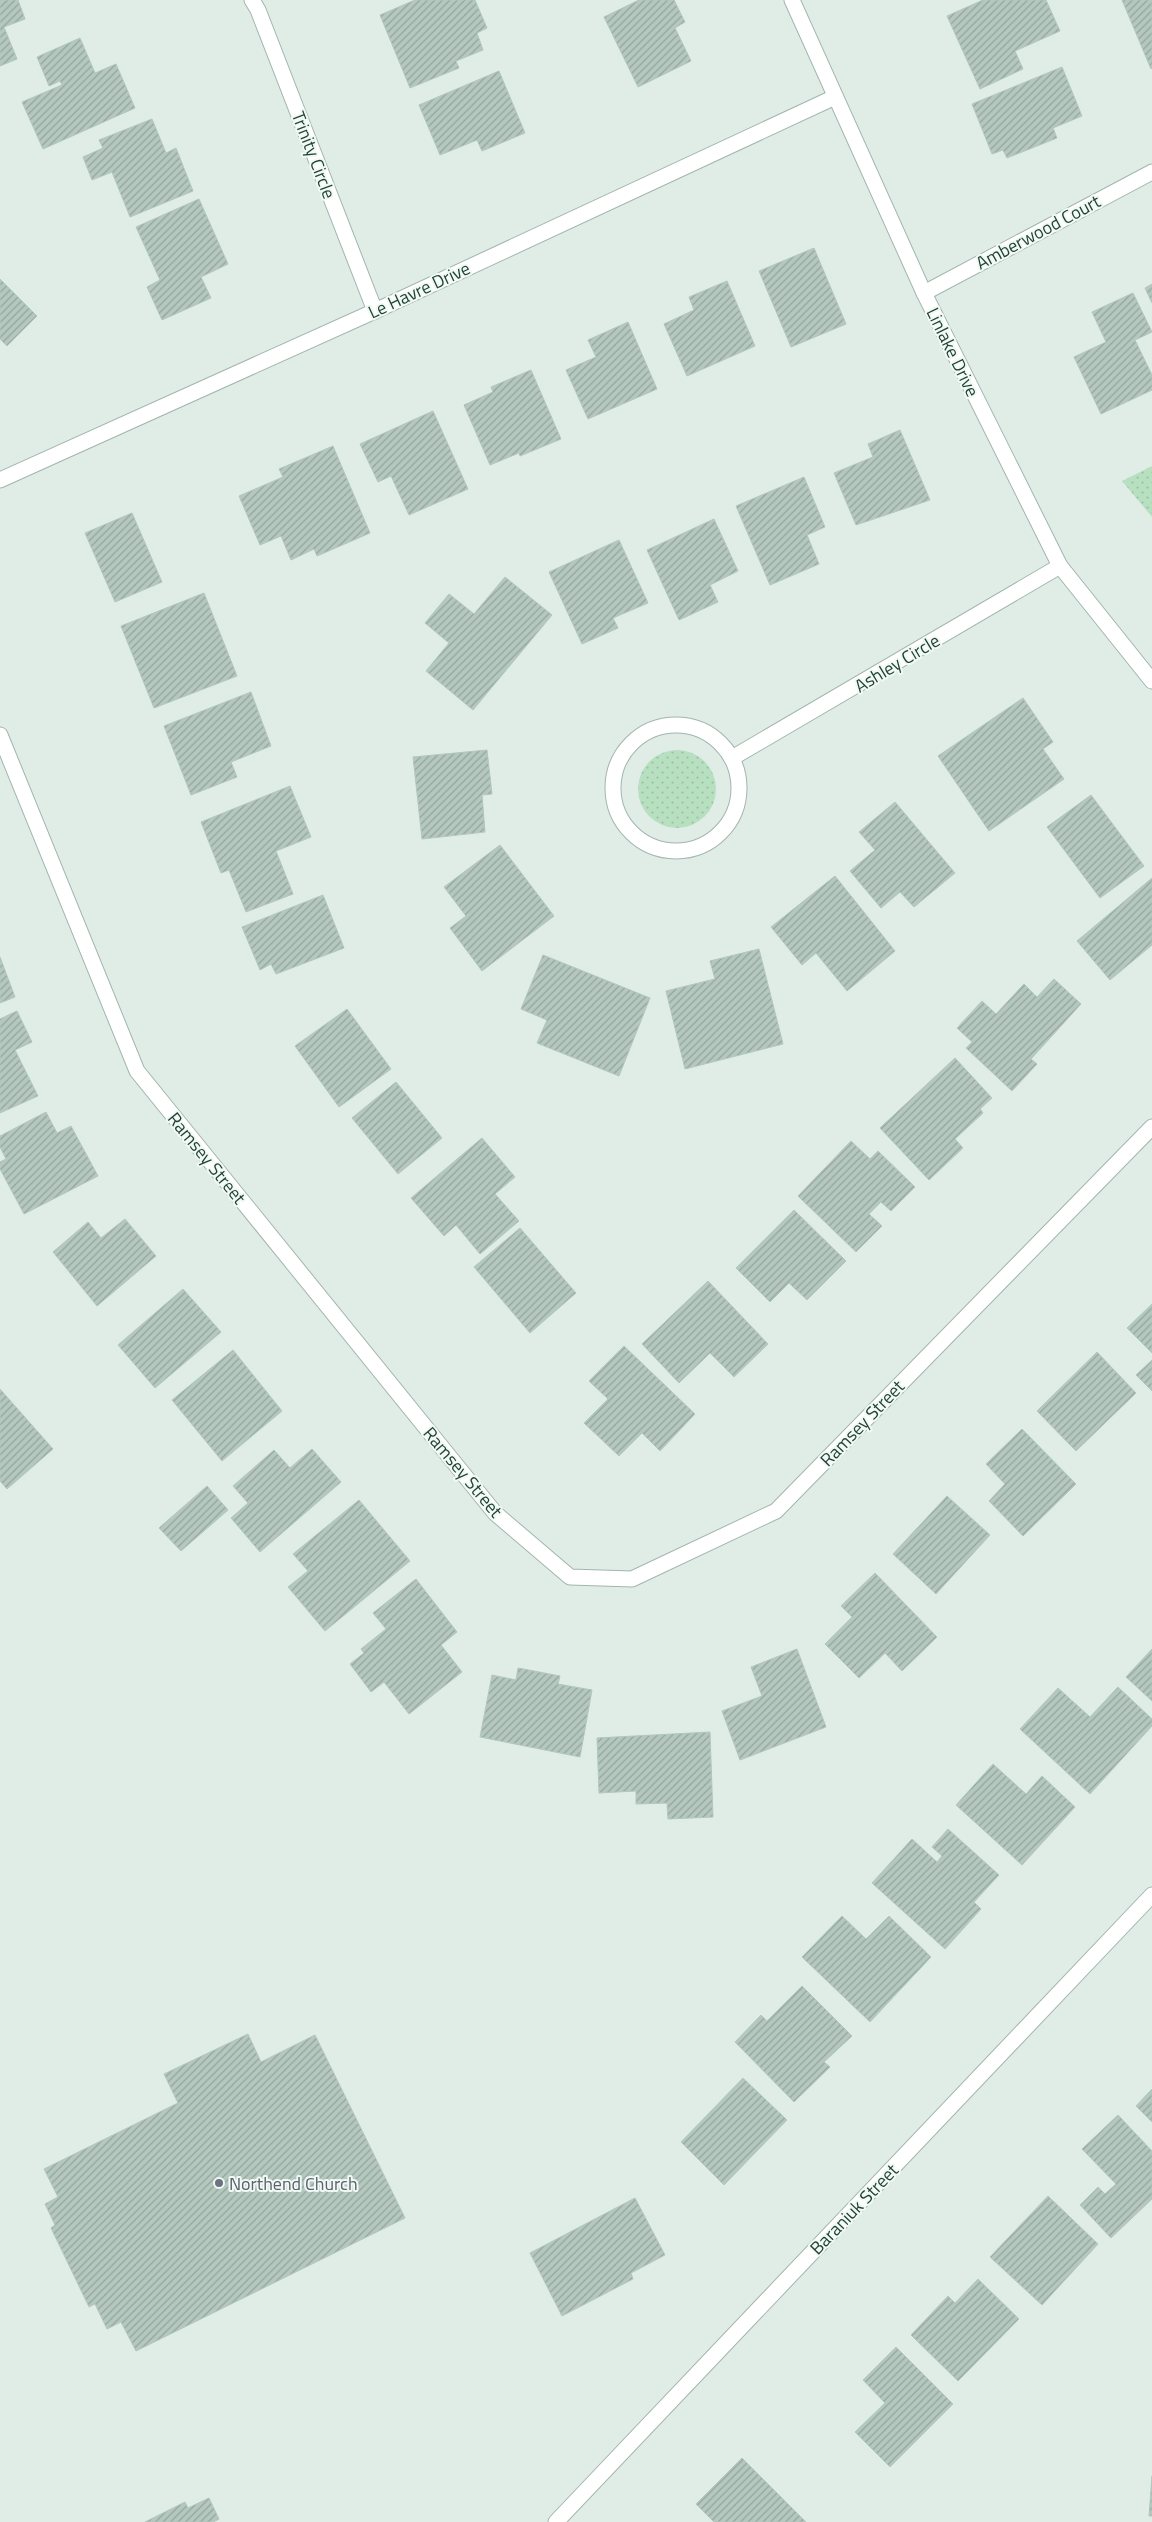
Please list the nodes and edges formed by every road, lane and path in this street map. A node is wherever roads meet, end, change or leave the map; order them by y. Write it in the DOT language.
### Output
graph roads {
  1 [pos="252,0"];
  2 [pos="792,0"];
  3 [pos="835,97"];
  4 [pos="1152,172"];
  5 [pos="924,293"];
  6 [pos="375,311"];
  7 [pos="0,480"];
  8 [pos="1060,566"];
  9 [pos="1152,681"];
  10 [pos="0,735"];
  11 [pos="732,758"];
  12 [pos="1152,1127"];
  13 [pos="1152,1895"];
  14 [pos="556,2522"];
  1 -- 6 [label="street, Trinity Circle"];
  2 -- 3 [label="street, Linlake Drive"];
  3 -- 5 [label="street, Linlake Drive"];
  3 -- 6 [label="street, Le Havre Drive"];
  4 -- 5 [label="street, Amberwood Court"];
  5 -- 8 [label="street, Linlake Drive"];
  6 -- 7 [label="street, Le Havre Drive"];
  8 -- 9 [label="street, Linlake Drive"];
  8 -- 11 [label="street, Ashley Circle"];
  10 -- 12 [label="street, Ramsey Street"];
  11 -- 11 [label="street"];
  13 -- 14 [label="street, Baraniuk Street"];
}
